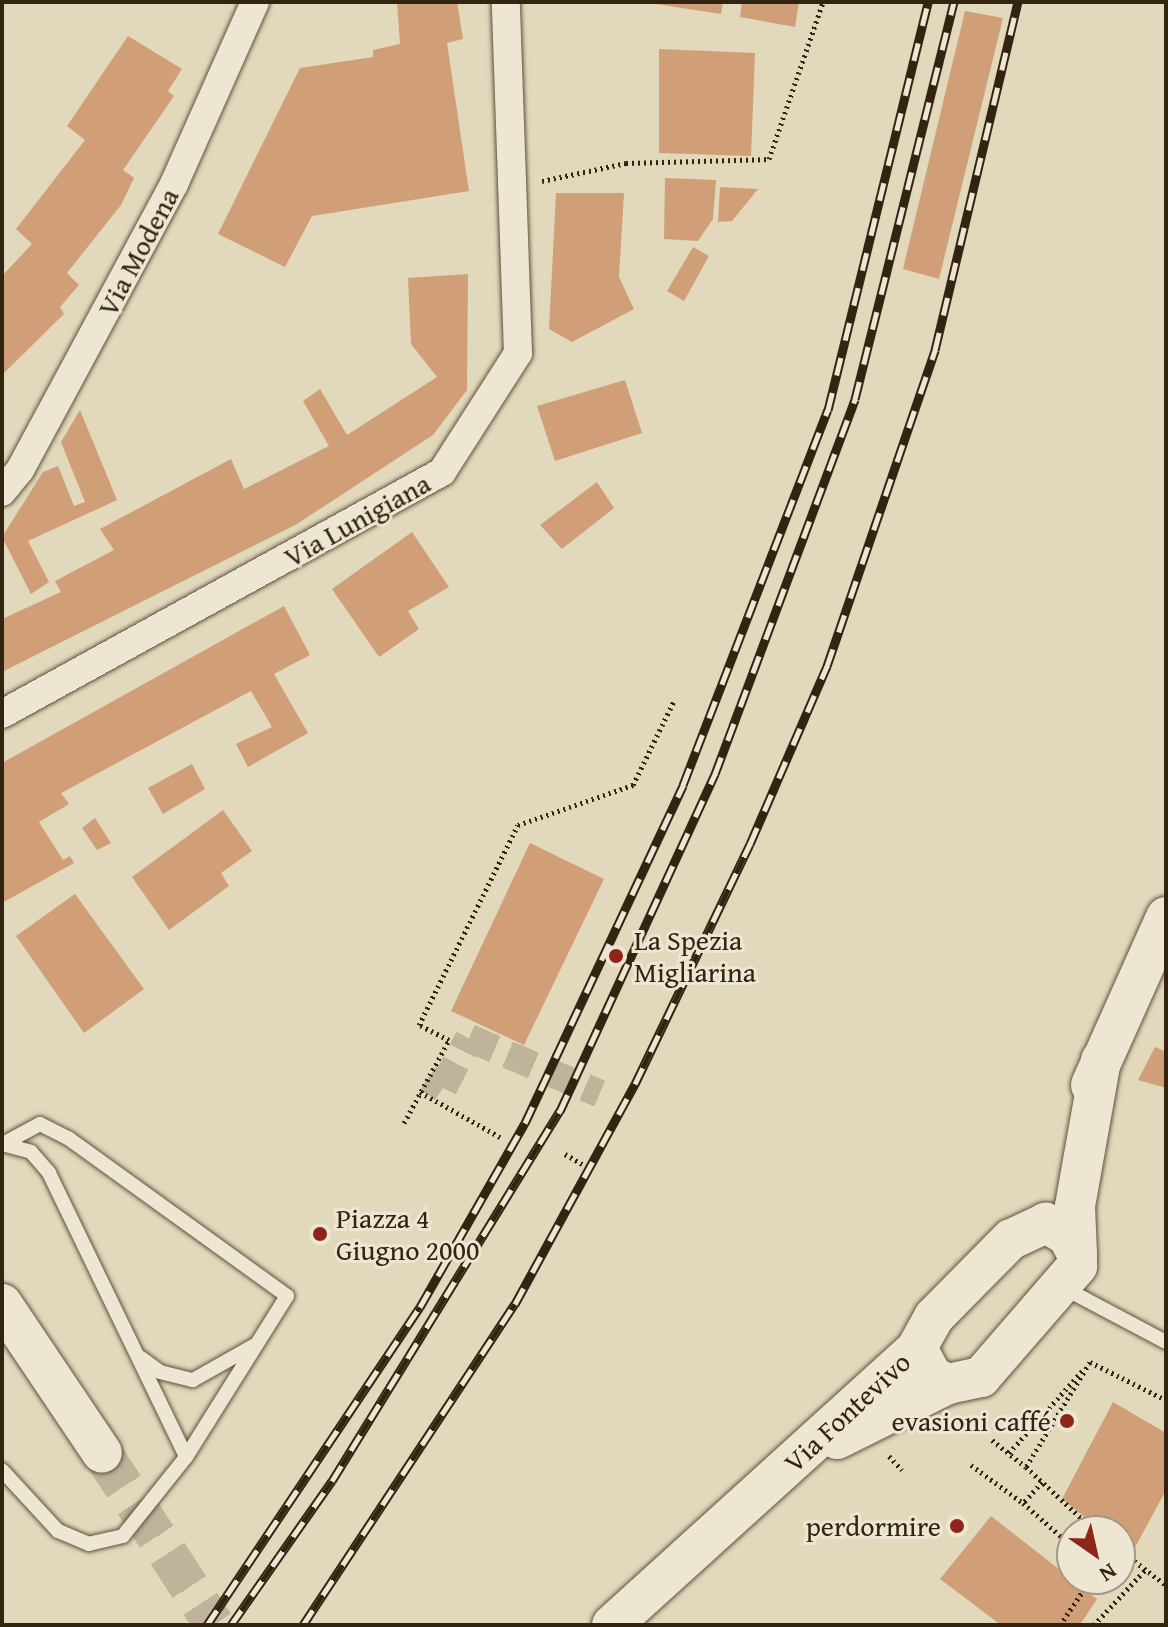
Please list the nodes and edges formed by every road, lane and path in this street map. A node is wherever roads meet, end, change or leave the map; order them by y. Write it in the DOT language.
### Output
graph roads {
  1 [pos="255,2"];
  2 [pos="506,2"];
  3 [pos="823,2"];
  4 [pos="512,187"];
  5 [pos="2,492"];
  6 [pos="674,701"];
  7 [pos="2,714"];
  8 [pos="1166,917"];
  9 [pos="1101,1060"];
  10 [pos="420,1092"];
  11 [pos="404,1123"];
  12 [pos="500,1137"];
  13 [pos="2,1144"];
  14 [pos="565,1154"];
  15 [pos="582,1164"];
  16 [pos="1030,1228"];
  17 [pos="1070,1271"];
  18 [pos="2,1304"];
  19 [pos="264,1340"];
  20 [pos="1166,1342"];
  21 [pos="917,1348"];
  22 [pos="137,1354"];
  23 [pos="1090,1362"];
  24 [pos="948,1384"];
  25 [pos="1166,1400"];
  26 [pos="992,1440"];
  27 [pos="102,1453"];
  28 [pos="1009,1453"];
  29 [pos="186,1457"];
  30 [pos="971,1465"];
  31 [pos="1026,1467"];
  32 [pos="2,1470"];
  33 [pos="778,1477"];
  34 [pos="1042,1482"];
  35 [pos="1023,1503"];
  36 [pos="1074,1515"];
  37 [pos="1056,1532"];
  38 [pos="1136,1562"];
  39 [pos="1146,1569"];
  40 [pos="1166,1585"];
  41 [pos="1081,1595"];
  42 [pos="1063,1624"];
  43 [pos="612,1625"];
  44 [pos="1094,1625"];
  1 -- 5 [label="street, Via Modena"];
  2 -- 4 [label="street, Via Lunigiana"];
  3 -- 4 [label="path"];
  4 -- 7 [label="street, Via Lunigiana"];
  6 -- 10 [label="path"];
  8 -- 9 [label="street, Via Fontevivo"];
  9 -- 16 [label="street, Via Fontevivo"];
  9 -- 17 [label="street, Via Fontevivo"];
  10 -- 11 [label="path"];
  10 -- 12 [label="path"];
  13 -- 19 [label="lane"];
  13 -- 22 [label="lane"];
  14 -- 15 [label="path"];
  16 -- 17 [label="street"];
  16 -- 21 [label="street, Via Fontevivo"];
  17 -- 20 [label="lane"];
  17 -- 24 [label="street, Via Fontevivo"];
  18 -- 27 [label="street"];
  19 -- 22 [label="lane"];
  19 -- 29 [label="lane"];
  21 -- 24 [label="street, Via Fontevivo"];
  21 -- 33 [label="street, Via Fontevivo"];
  22 -- 29 [label="lane"];
  23 -- 25 [label="path"];
  23 -- 28 [label="path"];
  23 -- 31 [label="path"];
  24 -- 33 [label="street, Via Fontevivo"];
  26 -- 28 [label="path"];
  28 -- 31 [label="path"];
  29 -- 32 [label="lane"];
  30 -- 35 [label="path"];
  31 -- 34 [label="path"];
  33 -- 43 [label="street, Via Fontevivo"];
  34 -- 35 [label="path"];
  34 -- 36 [label="path"];
  35 -- 37 [label="path"];
  38 -- 39 [label="path"];
  39 -- 40 [label="path"];
  39 -- 44 [label="path"];
  41 -- 42 [label="path"];
}
